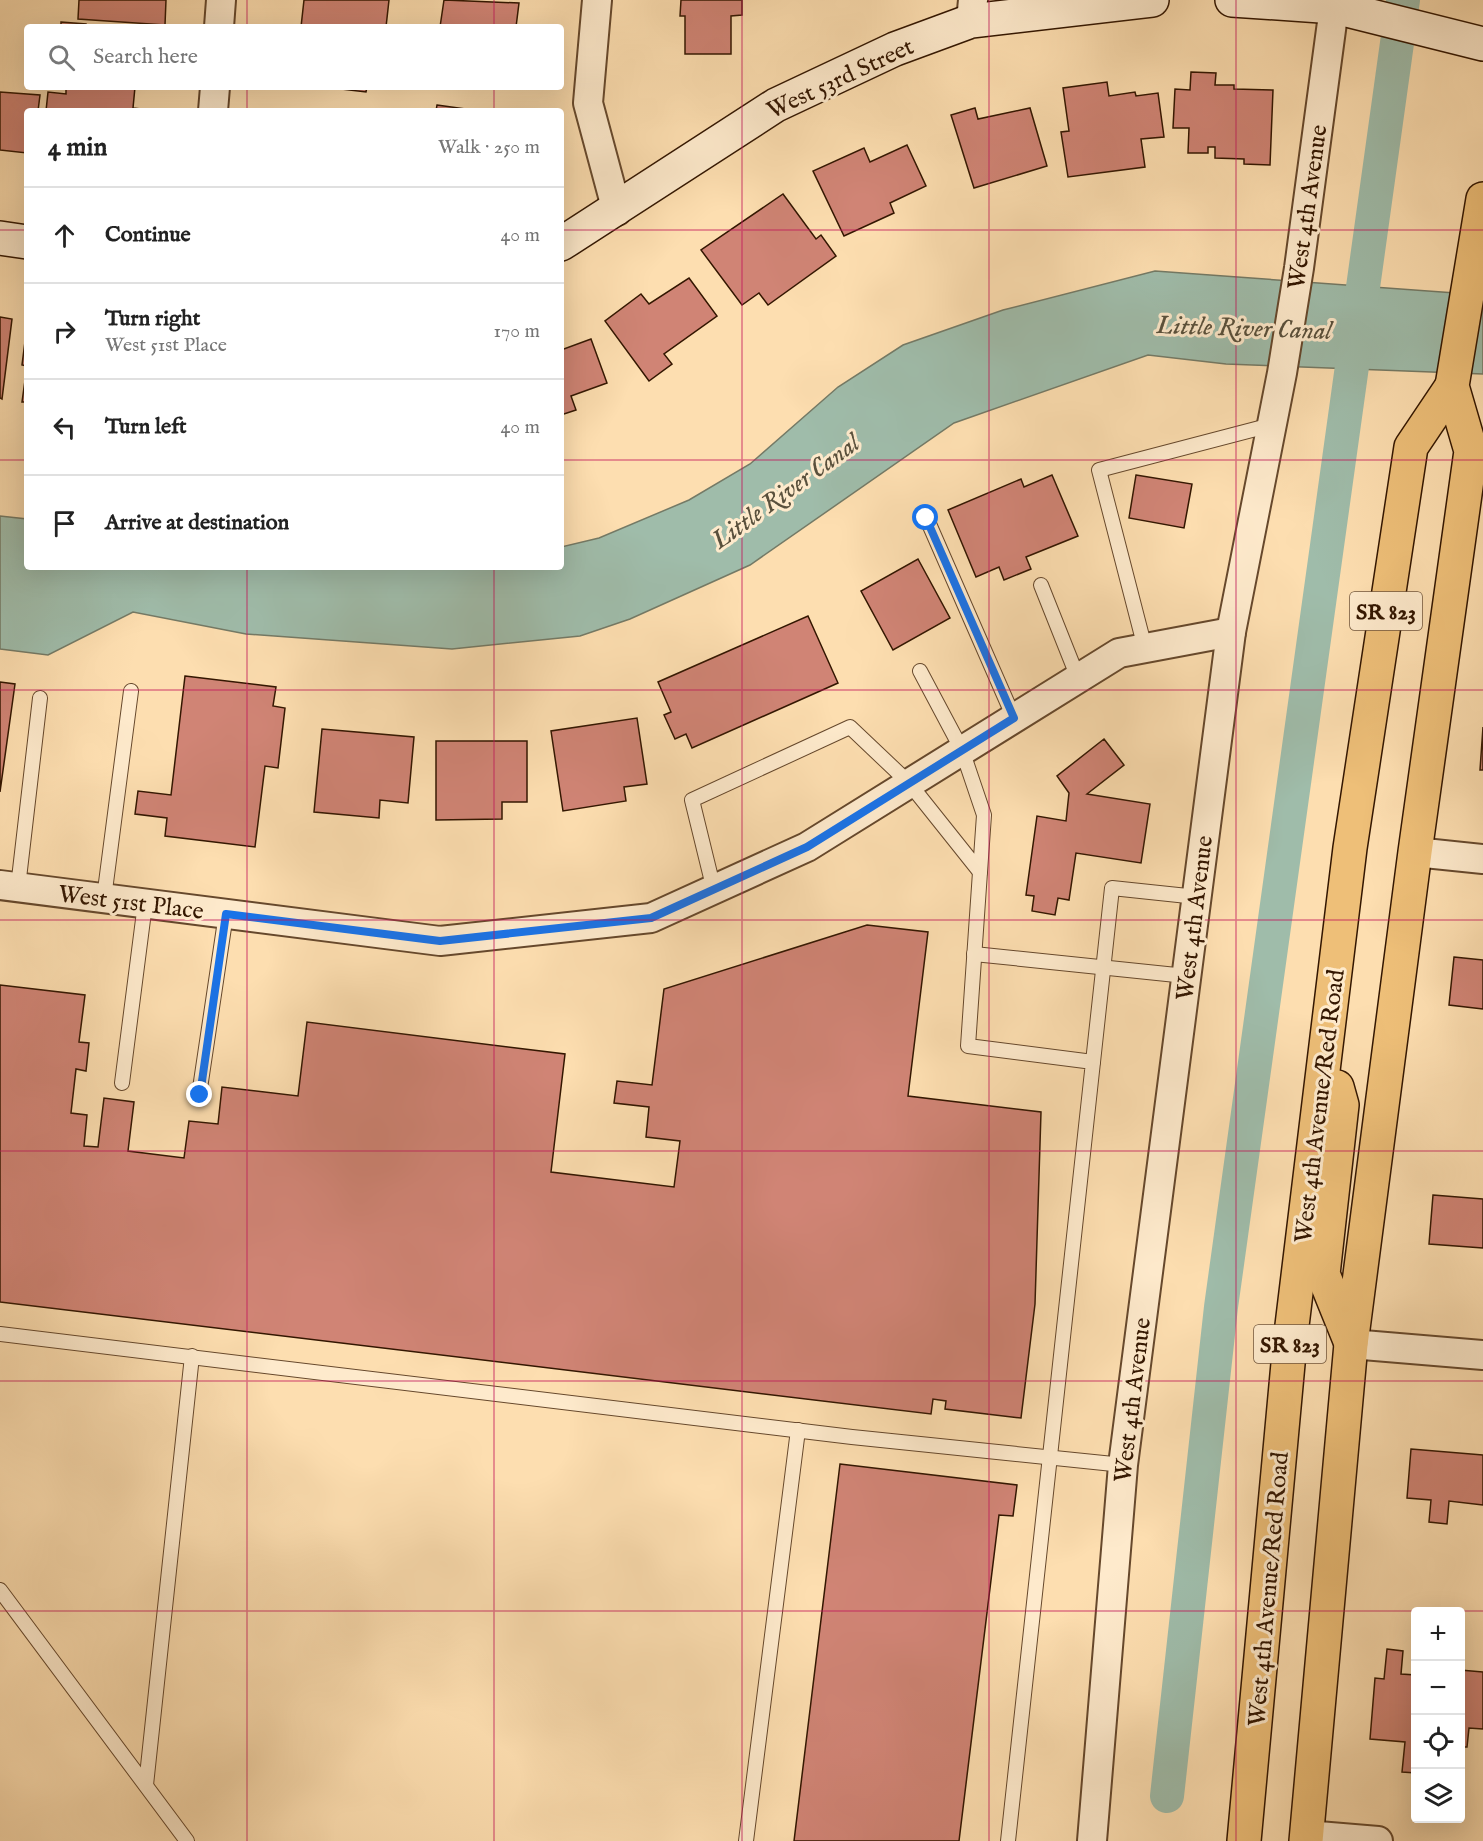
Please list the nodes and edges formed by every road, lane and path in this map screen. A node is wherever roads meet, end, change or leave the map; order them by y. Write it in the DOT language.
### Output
graph roads {
  1 [pos="221,0"];
  2 [pos="597,0"];
  3 [pos="1152,0"];
  4 [pos="1232,0"];
  5 [pos="1335,3"];
  6 [pos="972,10"];
  7 [pos="219,24"];
  8 [pos="1483,44"];
  9 [pos="215,90"];
  10 [pos="213,108"];
  11 [pos="1483,199"];
  12 [pos="617,211"];
  13 [pos="0,238"];
  14 [pos="24,242"];
  15 [pos="564,242"];
  16 [pos="1452,386"];
  17 [pos="1271,425"];
  18 [pos="1477,450"];
  19 [pos="926,518"];
  20 [pos="1041,585"];
  21 [pos="1231,632"];
  22 [pos="1146,648"];
  23 [pos="920,671"];
  24 [pos="1078,678"];
  25 [pos="131,691"];
  26 [pos="40,698"];
  27 [pos="1014,718"];
  28 [pos="962,750"];
  29 [pos="909,783"];
  30 [pos="1415,852"];
  31 [pos="1483,859"];
  32 [pos="980,872"];
  33 [pos="9,886"];
  34 [pos="714,890"];
  35 [pos="1197,897"];
  36 [pos="104,898"];
  37 [pos="145,904"];
  38 [pos="226,914"];
  39 [pos="974,954"];
  40 [pos="1103,968"];
  41 [pos="1186,976"];
  42 [pos="1326,1044"];
  43 [pos="1093,1062"];
  44 [pos="122,1083"];
  45 [pos="200,1095"];
  46 [pos="0,1334"];
  47 [pos="1352,1344"];
  48 [pos="1483,1355"];
  49 [pos="192,1356"];
  50 [pos="798,1430"];
  51 [pos="1049,1457"];
  52 [pos="1123,1465"];
  53 [pos="0,1590"];
  54 [pos="146,1785"];
  55 [pos="1306,1838"];
  56 [pos="187,1841"];
  57 [pos="746,1841"];
  58 [pos="1008,1841"];
  59 [pos="1092,1841"];
  60 [pos="1244,1841"];
  61 [pos="1378,1841"];
  1 -- 7 [label="street"];
  2 -- 12 [label="street"];
  3 -- 6 [label="street, West 53rd Street"];
  4 -- 5 [label="street"];
  5 -- 8 [label="street"];
  5 -- 17 [label="street, West 4th Avenue"];
  6 -- 12 [label="street, West 53rd Street"];
  9 -- 10 [label="street"];
  11 -- 16 [label="main road, West 4th Avenue/Red Road / SR 823"];
  12 -- 15 [label="street, West 53rd Street"];
  13 -- 14 [label="street"];
  16 -- 18 [label="main road, West 4th Avenue/Red Road / SR 823"];
  16 -- 42 [label="main road, West 4th Avenue/Red Road / SR 823"];
  17 -- 21 [label="street, West 4th Avenue"];
  17 -- 22 [label="lane"];
  18 -- 30 [label="main road, West 4th Avenue/Red Road / SR 823"];
  19 -- 27 [label="lane"];
  20 -- 24 [label="lane"];
  21 -- 22 [label="street, West 51st Place"];
  21 -- 35 [label="street, West 4th Avenue"];
  22 -- 24 [label="street, West 51st Place"];
  23 -- 28 [label="lane"];
  24 -- 27 [label="street, West 51st Place"];
  25 -- 36 [label="lane"];
  26 -- 33 [label="lane"];
  27 -- 28 [label="street, West 51st Place"];
  28 -- 29 [label="street, West 51st Place"];
  28 -- 32 [label="lane"];
  29 -- 32 [label="lane"];
  29 -- 34 [label="street, West 51st Place"];
  29 -- 34 [label="lane"];
  30 -- 31 [label="street"];
  30 -- 47 [label="main road, West 4th Avenue/Red Road / SR 823"];
  32 -- 39 [label="lane"];
  33 -- 36 [label="street, West 51st Place"];
  34 -- 38 [label="street, West 51st Place"];
  35 -- 40 [label="lane"];
  35 -- 41 [label="street, West 4th Avenue"];
  36 -- 37 [label="street, West 51st Place"];
  37 -- 38 [label="street, West 51st Place"];
  37 -- 44 [label="lane"];
  38 -- 45 [label="lane"];
  39 -- 40 [label="lane"];
  39 -- 43 [label="lane"];
  40 -- 41 [label="lane"];
  40 -- 43 [label="lane"];
  41 -- 52 [label="street, West 4th Avenue"];
  42 -- 47 [label="main road"];
  42 -- 60 [label="main road, West 4th Avenue/Red Road / SR 823"];
  43 -- 51 [label="lane"];
  46 -- 49 [label="lane"];
  47 -- 48 [label="street"];
  47 -- 55 [label="main road, West 4th Avenue/Red Road / SR 823"];
  49 -- 50 [label="lane"];
  49 -- 54 [label="lane"];
  50 -- 51 [label="lane"];
  50 -- 57 [label="lane"];
  51 -- 52 [label="lane"];
  51 -- 58 [label="lane"];
  52 -- 59 [label="street, West 4th Avenue"];
  53 -- 54 [label="lane"];
  54 -- 56 [label="lane"];
  55 -- 61 [label="street"];
}
